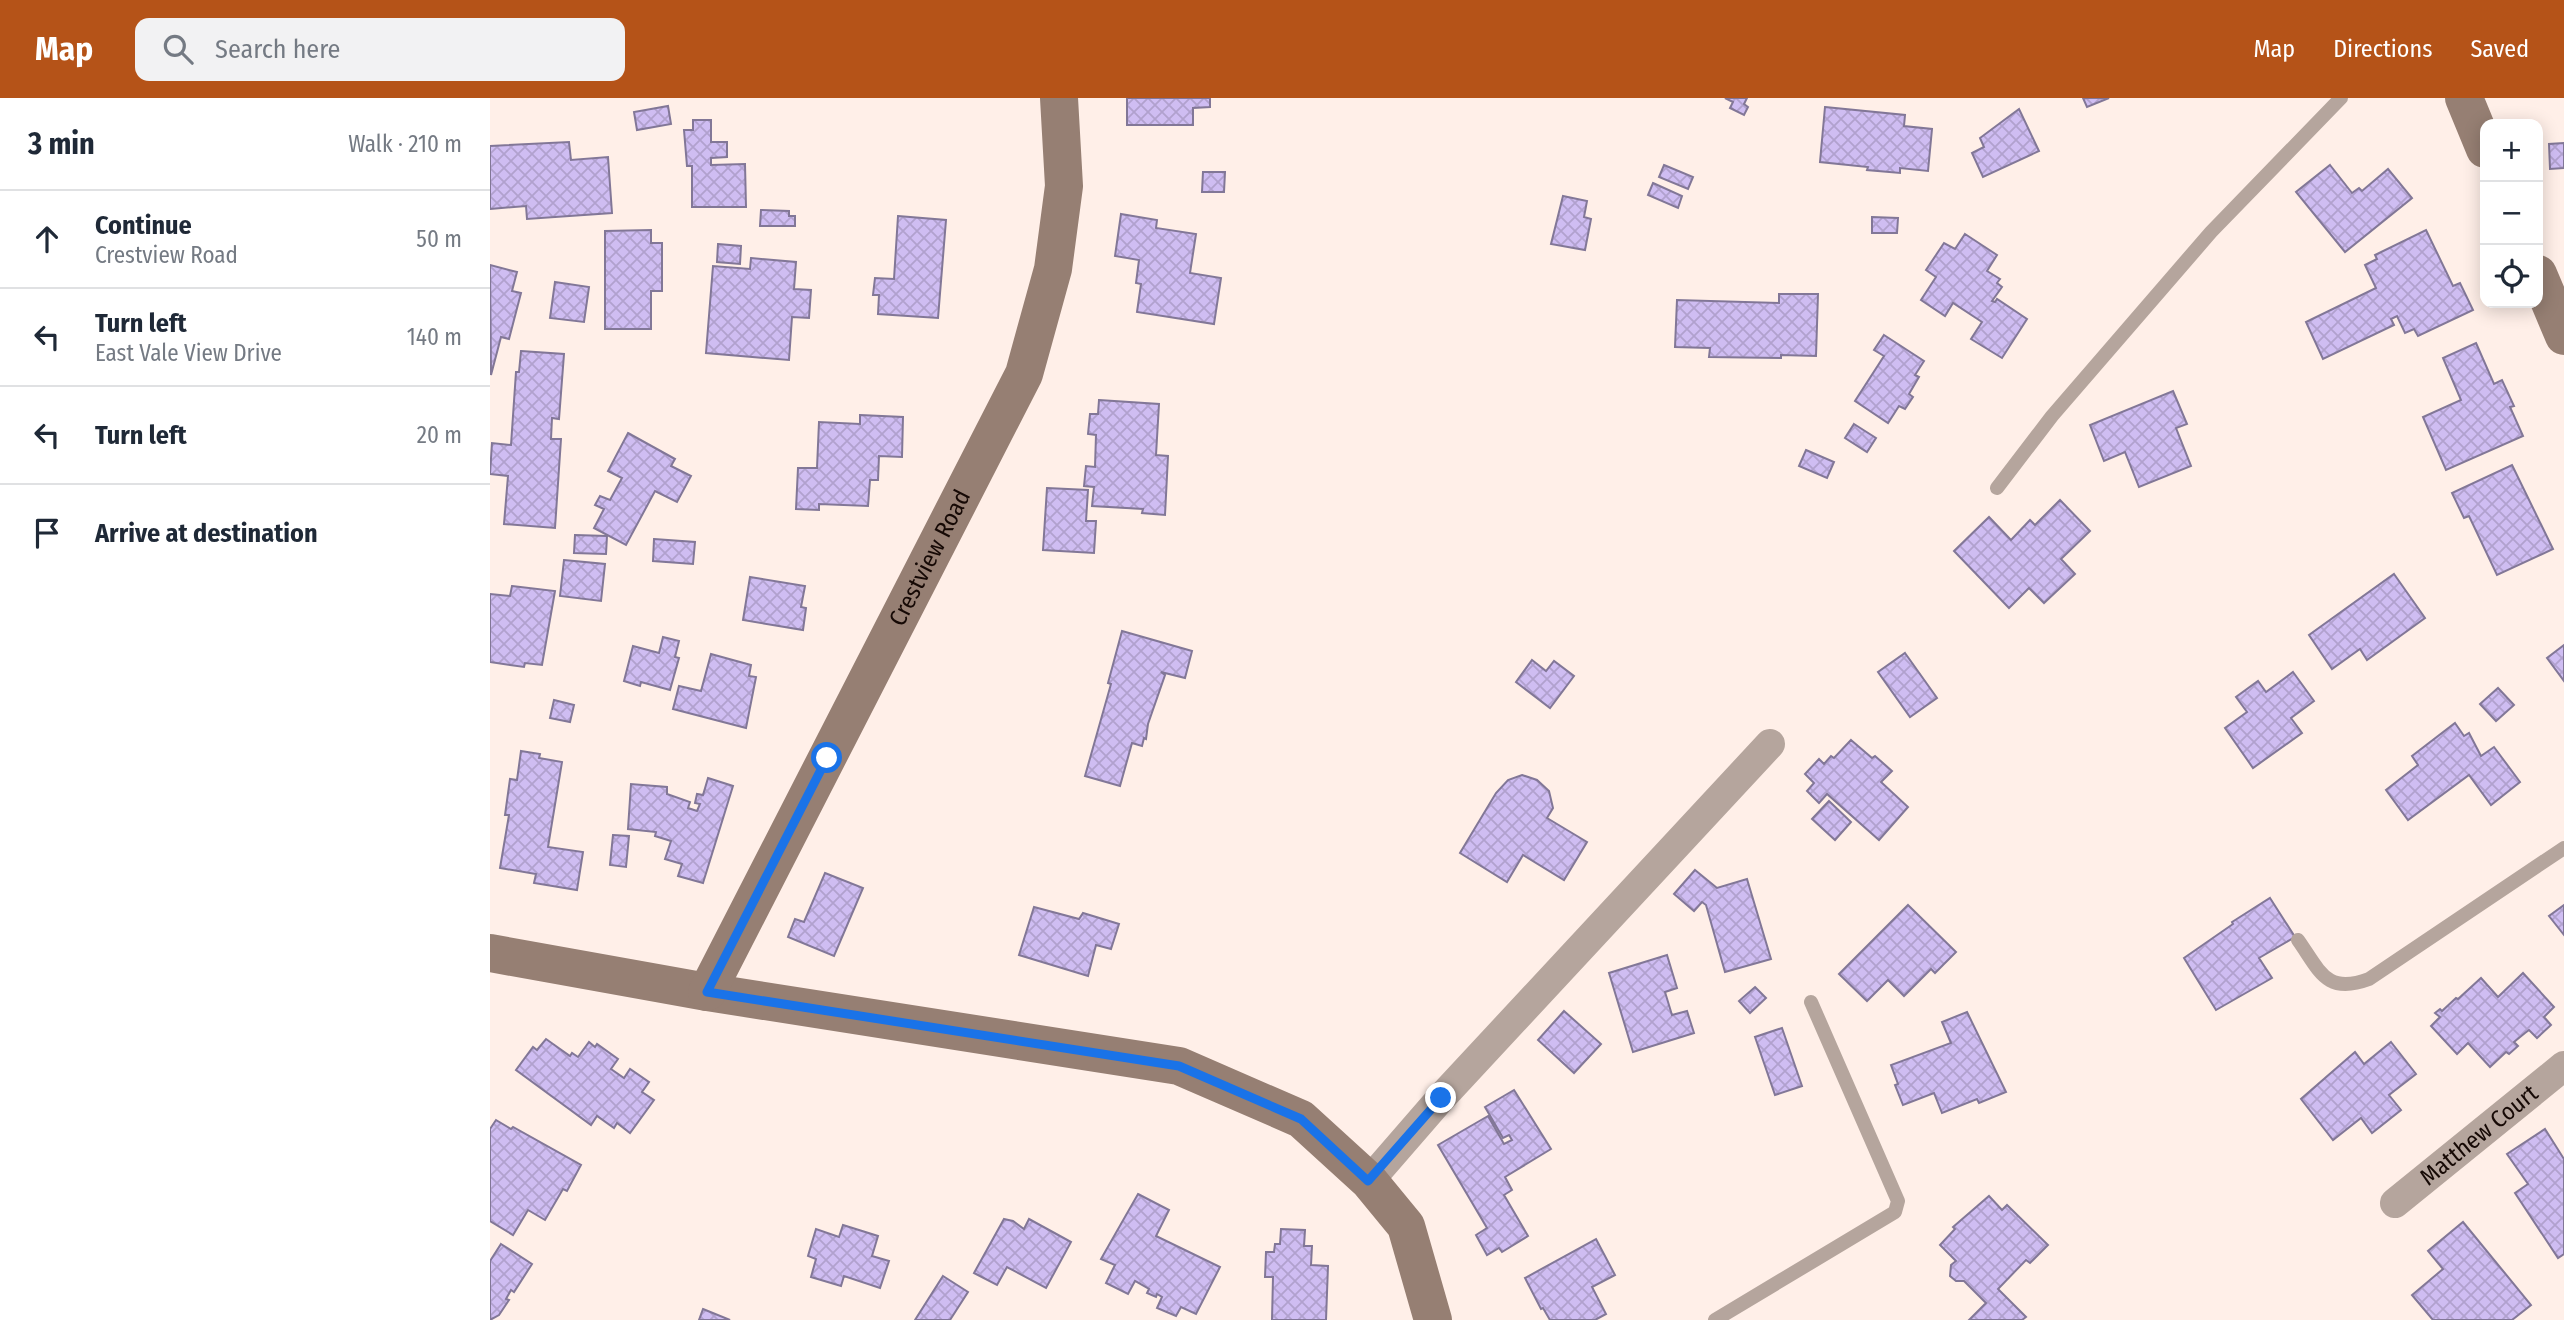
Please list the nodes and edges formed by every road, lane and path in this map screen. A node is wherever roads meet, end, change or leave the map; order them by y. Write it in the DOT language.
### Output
graph roads {
  1 [pos="1059,98"];
  2 [pos="2341,98"];
  3 [pos="2464,98"];
  4 [pos="2480,137"];
  5 [pos="2543,286"];
  6 [pos="2564,336"];
  7 [pos="1997,488"];
  8 [pos="1770,744"];
  9 [pos="2564,848"];
  10 [pos="2298,940"];
  11 [pos="490,953"];
  12 [pos="707,992"];
  13 [pos="1811,1002"];
  14 [pos="2564,1066"];
  15 [pos="1368,1181"];
  16 [pos="2395,1203"];
  17 [pos="1433,1320"];
  18 [pos="1715,1320"];
  1 -- 12 [label="street, Crestview Road"];
  2 -- 7 [label="lane"];
  3 -- 4 [label="street"];
  5 -- 6 [label="street"];
  8 -- 15 [label="street"];
  9 -- 10 [label="lane"];
  11 -- 12 [label="street"];
  12 -- 15 [label="street"];
  13 -- 18 [label="lane"];
  14 -- 16 [label="street, Matthew Court"];
  15 -- 17 [label="street"];
}
